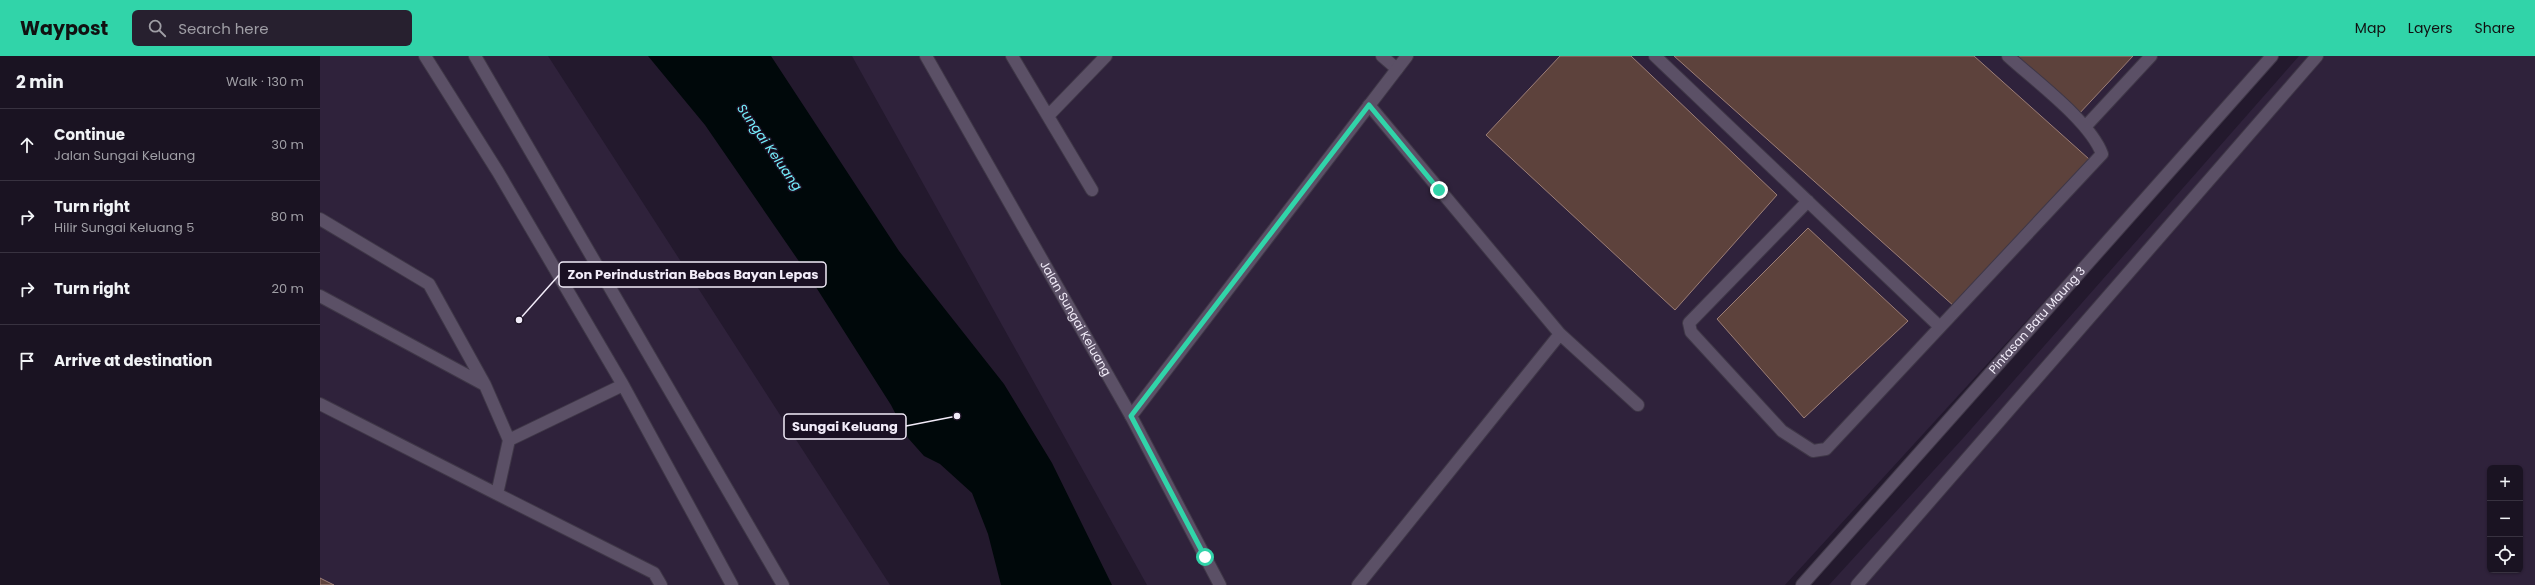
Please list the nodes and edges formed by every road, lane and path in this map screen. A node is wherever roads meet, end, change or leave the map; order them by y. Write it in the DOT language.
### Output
graph roads {
  1 [pos="425,56"];
  2 [pos="475,56"];
  3 [pos="926,56"];
  4 [pos="1012,56"];
  5 [pos="1106,56"];
  6 [pos="1382,56"];
  7 [pos="1407,56"];
  8 [pos="1655,56"];
  9 [pos="2008,56"];
  10 [pos="2151,56"];
  11 [pos="2272,56"];
  12 [pos="2317,56"];
  13 [pos="1397,69"];
  14 [pos="1369,105"];
  15 [pos="1048,116"];
  16 [pos="2085,127"];
  17 [pos="1092,190"];
  18 [pos="1808,200"];
  19 [pos="320,220"];
  20 [pos="320,296"];
  21 [pos="1940,327"];
  22 [pos="1560,334"];
  23 [pos="485,385"];
  24 [pos="623,385"];
  25 [pos="320,404"];
  26 [pos="1638,405"];
  27 [pos="1131,416"];
  28 [pos="510,440"];
  29 [pos="496,494"];
  30 [pos="661,585"];
  31 [pos="732,585"];
  32 [pos="783,585"];
  33 [pos="1220,585"];
  34 [pos="1358,585"];
  35 [pos="1802,585"];
  36 [pos="1858,585"];
  1 -- 24 [label="street"];
  2 -- 32 [label="street"];
  3 -- 27 [label="street, Jalan Sungai Keluang"];
  4 -- 15 [label="street"];
  5 -- 15 [label="street"];
  6 -- 13 [label="street"];
  7 -- 13 [label="street"];
  8 -- 18 [label="street"];
  9 -- 16 [label="street"];
  10 -- 16 [label="street"];
  11 -- 35 [label="street, Pintasan Batu Maung 3"];
  12 -- 36 [label="street"];
  13 -- 14 [label="street"];
  14 -- 22 [label="street"];
  14 -- 27 [label="street"];
  15 -- 17 [label="street"];
  16 -- 21 [label="street"];
  18 -- 21 [label="street"];
  18 -- 21 [label="street"];
  19 -- 23 [label="street"];
  20 -- 23 [label="street"];
  22 -- 26 [label="street"];
  22 -- 34 [label="street"];
  23 -- 28 [label="street"];
  24 -- 28 [label="street"];
  24 -- 31 [label="street"];
  25 -- 29 [label="street"];
  27 -- 33 [label="street, Jalan Sungai Keluang"];
  28 -- 29 [label="street"];
  29 -- 30 [label="street"];
}
